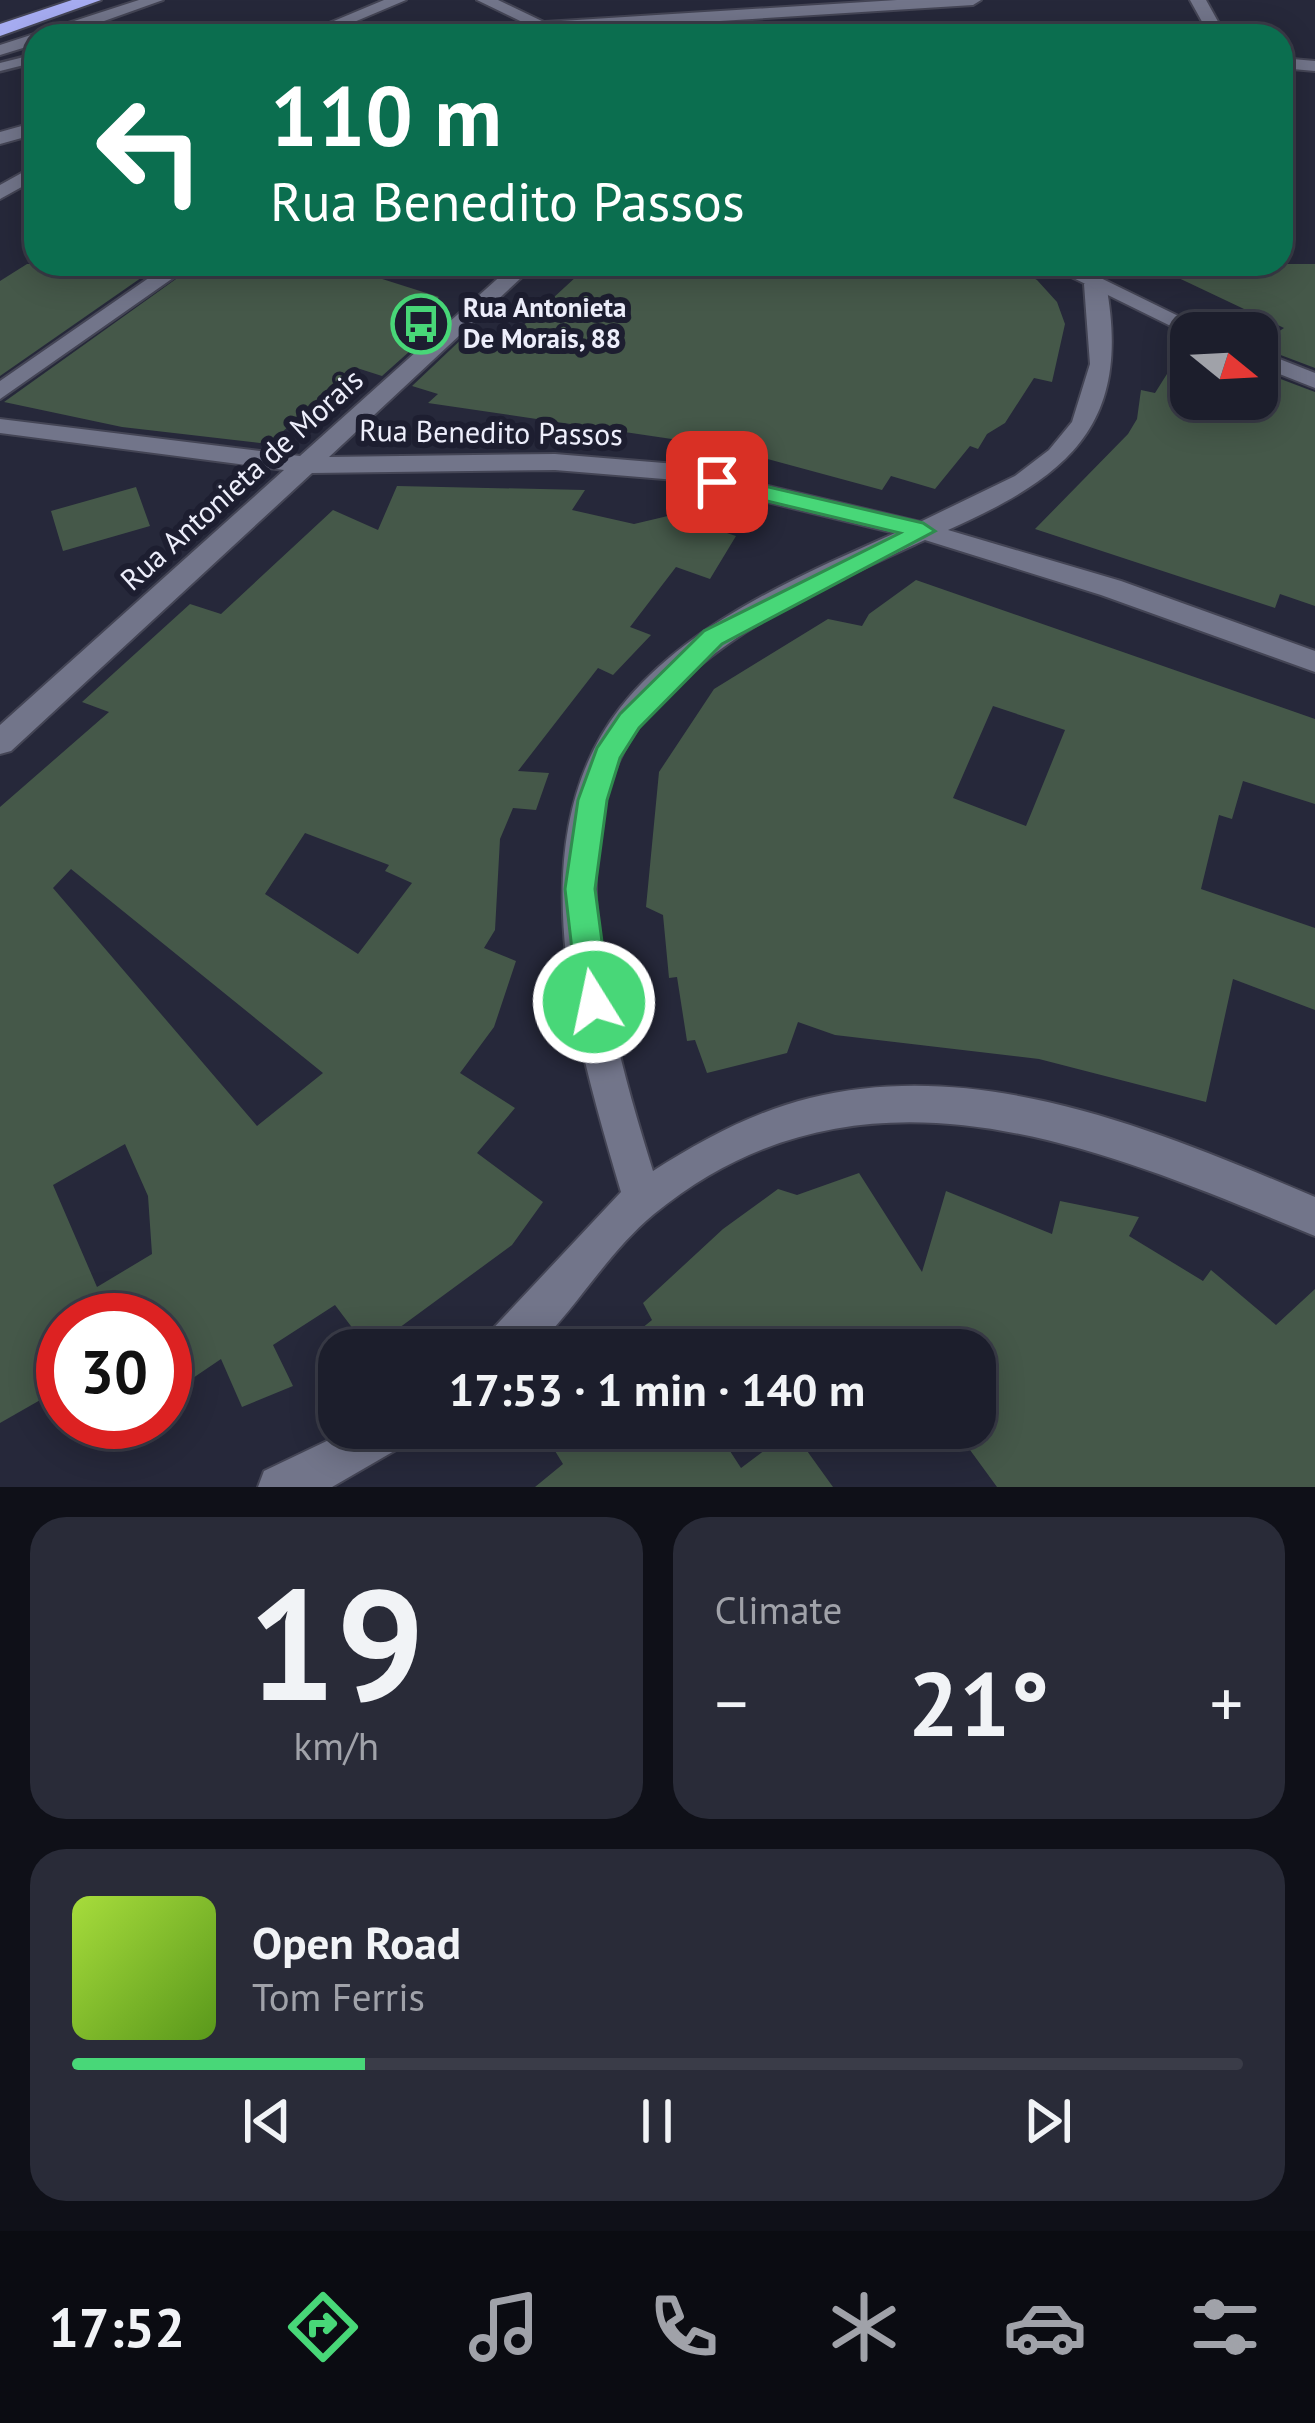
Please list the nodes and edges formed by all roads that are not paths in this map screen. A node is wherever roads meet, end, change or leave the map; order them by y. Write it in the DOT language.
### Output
graph roads {
  1 [pos="91,0"];
  2 [pos="155,0"];
  3 [pos="398,0"];
  4 [pos="485,0"];
  5 [pos="973,0"];
  6 [pos="895,2"];
  7 [pos="82,24"];
  8 [pos="337,24"];
  9 [pos="539,24"];
  10 [pos="573,24"];
  11 [pos="0,30"];
  12 [pos="166,276"];
  13 [pos="513,276"];
  14 [pos="1079,276"];
  15 [pos="1095,284"];
  16 [pos="1170,318"];
  17 [pos="1278,366"];
  18 [pos="1315,381"];
  19 [pos="0,392"];
  20 [pos="0,426"];
  21 [pos="307,465"];
  22 [pos="923,531"];
  23 [pos="1315,662"];
  24 [pos="0,743"];
  25 [pos="642,1199"];
  26 [pos="1315,1217"];
  27 [pos="528,1329"];
  28 [pos="360,1449"];
  29 [pos="280,1487"];
  1 -- 11 [label="highway"];
  2 -- 7 [label="street"];
  3 -- 8 [label="street"];
  4 -- 9 [label="street"];
  5 -- 6 [label="street"];
  6 -- 10 [label="street"];
  12 -- 19 [label="street"];
  13 -- 21 [label="street, Rua Antonieta de Morais"];
  14 -- 15 [label="street"];
  15 -- 16 [label="street"];
  15 -- 22 [label="street"];
  17 -- 18 [label="street"];
  20 -- 21 [label="street, Rua Benedito Passos"];
  21 -- 22 [label="street, Rua Benedito Passos"];
  21 -- 24 [label="street, Rua Antonieta de Morais"];
  22 -- 23 [label="street, Rua Benedito Passos"];
  22 -- 25 [label="street"];
  25 -- 26 [label="street"];
  25 -- 27 [label="street"];
  28 -- 29 [label="street"];
}
